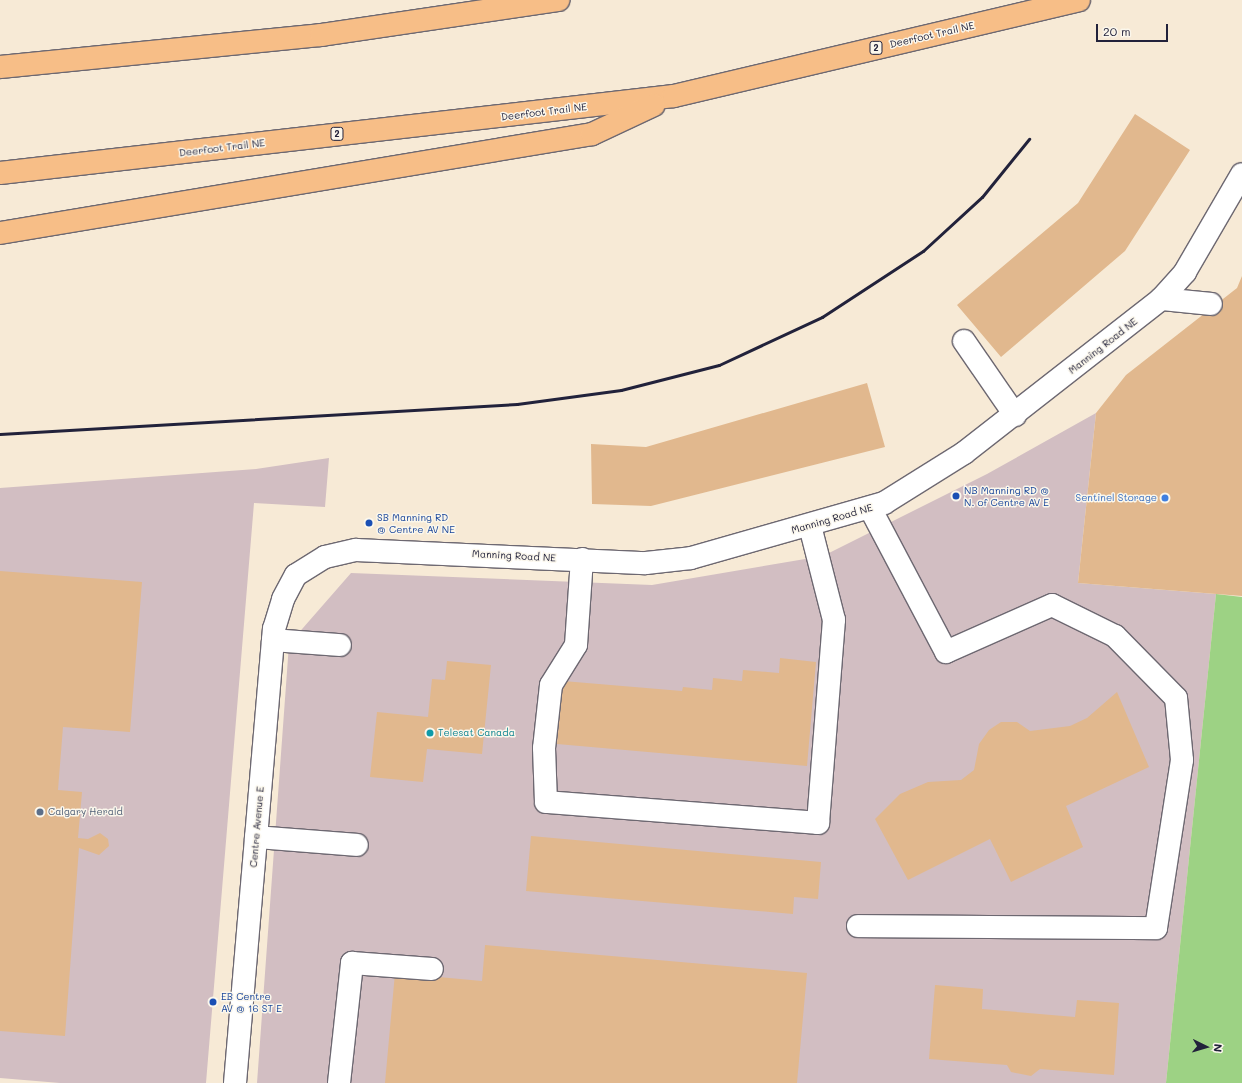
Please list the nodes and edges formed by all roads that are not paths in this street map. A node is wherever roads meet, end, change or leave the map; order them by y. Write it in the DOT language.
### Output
graph roads {
  1 [pos="558,0"];
  2 [pos="1079,0"];
  3 [pos="0,67"];
  4 [pos="674,96"];
  5 [pos="0,173"];
  6 [pos="1242,174"];
  7 [pos="0,233"];
  8 [pos="1161,299"];
  9 [pos="1211,304"];
  10 [pos="964,341"];
  11 [pos="1015,415"];
  12 [pos="870,508"];
  13 [pos="810,526"];
  14 [pos="582,559"];
  15 [pos="296,576"];
  16 [pos="273,640"];
  17 [pos="340,645"];
  18 [pos="256,837"];
  19 [pos="357,845"];
  20 [pos="858,926"];
  21 [pos="432,969"];
  22 [pos="235,1083"];
  23 [pos="339,1083"];
  1 -- 3 [label="highway"];
  2 -- 4 [label="highway, Deerfoot Trail NE / 2"];
  4 -- 5 [label="highway, Deerfoot Trail NE / 2"];
  4 -- 7 [label="highway"];
  6 -- 8 [label="street, Manning Road NE"];
  8 -- 9 [label="street"];
  8 -- 11 [label="street, Manning Road NE"];
  10 -- 11 [label="street"];
  11 -- 12 [label="street, Manning Road NE"];
  12 -- 13 [label="street, Manning Road NE"];
  12 -- 20 [label="street"];
  13 -- 14 [label="street, Manning Road NE"];
  13 -- 14 [label="street"];
  14 -- 15 [label="street, Manning Road NE"];
  15 -- 16 [label="street, Centre Avenue E"];
  16 -- 17 [label="street"];
  16 -- 18 [label="street, Centre Avenue E"];
  18 -- 19 [label="street"];
  18 -- 22 [label="street, Centre Avenue E"];
  21 -- 23 [label="street"];
}
